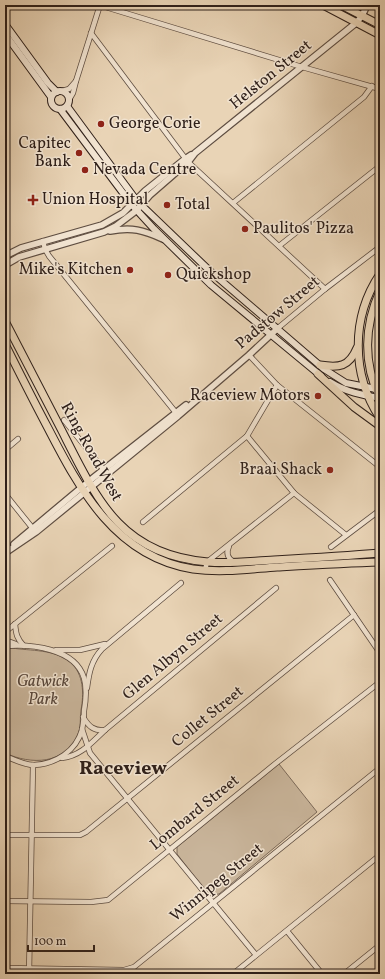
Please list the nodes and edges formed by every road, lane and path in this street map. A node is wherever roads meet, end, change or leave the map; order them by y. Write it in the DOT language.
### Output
graph roads {
  1 [pos="100,5"];
  2 [pos="323,5"];
  3 [pos="341,5"];
  4 [pos="367,5"];
  5 [pos="362,16"];
  6 [pos="356,23"];
  7 [pos="5,24"];
  8 [pos="380,25"];
  9 [pos="5,34"];
  10 [pos="91,34"];
  11 [pos="380,35"];
  12 [pos="302,67"];
  13 [pos="76,81"];
  14 [pos="372,86"];
  15 [pos="380,89"];
  16 [pos="59,92"];
  17 [pos="51,96"];
  18 [pos="68,103"];
  19 [pos="60,110"];
  20 [pos="186,160"];
  21 [pos="380,166"];
  22 [pos="134,203"];
  23 [pos="234,203"];
  24 [pos="139,208"];
  25 [pos="104,232"];
  26 [pos="168,241"];
  27 [pos="44,242"];
  28 [pos="279,246"];
  29 [pos="380,247"];
  30 [pos="45,250"];
  31 [pos="5,256"];
  32 [pos="5,265"];
  33 [pos="380,274"];
  34 [pos="325,289"];
  35 [pos="380,291"];
  36 [pos="5,321"];
  37 [pos="278,328"];
  38 [pos="271,335"];
  39 [pos="5,344"];
  40 [pos="358,345"];
  41 [pos="249,355"];
  42 [pos="320,365"];
  43 [pos="318,374"];
  44 [pos="278,385"];
  45 [pos="366,388"];
  46 [pos="378,390"];
  47 [pos="369,396"];
  48 [pos="380,398"];
  49 [pos="177,414"];
  50 [pos="380,418"];
  51 [pos="64,420"];
  52 [pos="380,426"];
  53 [pos="247,436"];
  54 [pos="18,439"];
  55 [pos="5,450"];
  56 [pos="380,467"];
  57 [pos="104,470"];
  58 [pos="89,484"];
  59 [pos="82,490"];
  60 [pos="294,493"];
  61 [pos="5,494"];
  62 [pos="380,510"];
  63 [pos="143,522"];
  64 [pos="34,529"];
  65 [pos="346,535"];
  66 [pos="230,545"];
  67 [pos="112,546"];
  68 [pos="330,547"];
  69 [pos="5,553"];
  70 [pos="380,553"];
  71 [pos="236,562"];
  72 [pos="380,562"];
  73 [pos="206,566"];
  74 [pos="330,580"];
  75 [pos="181,583"];
  76 [pos="276,588"];
  77 [pos="354,615"];
  78 [pos="16,624"];
  79 [pos="5,632"];
  80 [pos="5,640"];
  81 [pos="108,643"];
  82 [pos="5,646"];
  83 [pos="22,646"];
  84 [pos="54,650"];
  85 [pos="380,652"];
  86 [pos="380,682"];
  87 [pos="86,696"];
  88 [pos="84,717"];
  89 [pos="82,729"];
  90 [pos="105,730"];
  91 [pos="87,748"];
  92 [pos="5,756"];
  93 [pos="62,758"];
  94 [pos="33,765"];
  95 [pos="380,768"];
  96 [pos="128,800"];
  97 [pos="5,835"];
  98 [pos="31,835"];
  99 [pos="169,851"];
  100 [pos="380,855"];
  101 [pos="5,900"];
  102 [pos="30,901"];
  103 [pos="212,904"];
  104 [pos="287,931"];
  105 [pos="380,945"];
  106 [pos="256,956"];
  107 [pos="29,967"];
  108 [pos="5,968"];
  109 [pos="29,974"];
  110 [pos="233,974"];
  111 [pos="322,974"];
  112 [pos="344,974"];
  1 -- 10 [label="street"];
  1 -- 12 [label="street"];
  2 -- 6 [label="main road"];
  3 -- 5 [label="main road"];
  4 -- 5 [label="street, Helston Street"];
  5 -- 6 [label="street, Helston Street"];
  5 -- 8 [label="main road"];
  6 -- 11 [label="main road"];
  6 -- 12 [label="street, Helston Street"];
  7 -- 16 [label="main road"];
  9 -- 17 [label="main road"];
  10 -- 13 [label="street"];
  10 -- 20 [label="street"];
  12 -- 14 [label="street"];
  12 -- 20 [label="street, Helston Street"];
  13 -- 16 [label="street"];
  13 -- 18 [label="street"];
  14 -- 15 [label="street"];
  14 -- 23 [label="street"];
  16 -- 17 [label="main road"];
  16 -- 18 [label="main road"];
  17 -- 19 [label="main road"];
  18 -- 19 [label="main road"];
  18 -- 22 [label="main road"];
  19 -- 22 [label="main road"];
  20 -- 22 [label="street, Helston Street"];
  20 -- 23 [label="street"];
  20 -- 24 [label="street, Helston Street"];
  21 -- 28 [label="street"];
  22 -- 24 [label="main road"];
  22 -- 27 [label="street, Helston Street"];
  23 -- 28 [label="street"];
  24 -- 25 [label="street, Helston Street"];
  24 -- 26 [label="main road"];
  24 -- 37 [label="main road"];
  25 -- 26 [label="street"];
  25 -- 30 [label="street, Helston Street"];
  26 -- 38 [label="main road"];
  27 -- 30 [label="street"];
  27 -- 31 [label="street, Helston Street"];
  28 -- 34 [label="street"];
  29 -- 34 [label="street, Padstow Street"];
  30 -- 32 [label="street, Helston Street"];
  30 -- 49 [label="street"];
  33 -- 40 [label="main road"];
  34 -- 37 [label="street, Padstow Street"];
  35 -- 46 [label="main road"];
  36 -- 58 [label="main road, Ring Road West"];
  37 -- 38 [label="street, Padstow Street"];
  37 -- 42 [label="main road"];
  38 -- 41 [label="street, Padstow Street"];
  38 -- 43 [label="main road"];
  39 -- 59 [label="main road, Ring Road West"];
  40 -- 42 [label="main road"];
  40 -- 45 [label="main road"];
  41 -- 44 [label="street"];
  41 -- 49 [label="street, Padstow Street"];
  42 -- 45 [label="main road"];
  43 -- 47 [label="main road"];
  43 -- 52 [label="main road"];
  44 -- 53 [label="street"];
  44 -- 56 [label="street"];
  45 -- 46 [label="main road"];
  45 -- 47 [label="main road"];
  46 -- 48 [label="main road"];
  47 -- 48 [label="main road"];
  47 -- 50 [label="main road"];
  49 -- 57 [label="street, Padstow Street"];
  49 -- 58 [label="street, Padstow Street"];
  51 -- 57 [label="street"];
  53 -- 60 [label="street"];
  53 -- 63 [label="street"];
  54 -- 55 [label="street"];
  57 -- 58 [label="street, Padstow Street"];
  58 -- 59 [label="street, Padstow Street"];
  58 -- 73 [label="main road, Ring Road West"];
  59 -- 64 [label="street, Padstow Street"];
  59 -- 73 [label="main road, Ring Road West"];
  60 -- 65 [label="street"];
  60 -- 66 [label="street"];
  61 -- 64 [label="street"];
  62 -- 65 [label="street"];
  64 -- 69 [label="street, Padstow Street"];
  65 -- 68 [label="street"];
  66 -- 71 [label="street"];
  66 -- 73 [label="street"];
  67 -- 78 [label="street"];
  70 -- 71 [label="main road, Ring Road West"];
  71 -- 73 [label="main road, Ring Road West"];
  72 -- 73 [label="main road, Ring Road West"];
  74 -- 77 [label="street"];
  75 -- 81 [label="street"];
  76 -- 90 [label="street, Glen Albyn Street"];
  77 -- 85 [label="street"];
  77 -- 96 [label="street, Collet Street"];
  78 -- 79 [label="street"];
  78 -- 83 [label="street"];
  80 -- 83 [label="street"];
  81 -- 84 [label="street"];
  81 -- 87 [label="street"];
  82 -- 83 [label="street"];
  83 -- 84 [label="street"];
  84 -- 87 [label="street"];
  86 -- 99 [label="street, Lombard Street"];
  87 -- 88 [label="street"];
  88 -- 89 [label="street"];
  88 -- 90 [label="street"];
  89 -- 91 [label="street"];
  89 -- 93 [label="street"];
  90 -- 91 [label="street, Glen Albyn Street"];
  91 -- 93 [label="street"];
  91 -- 96 [label="street"];
  92 -- 94 [label="street"];
  93 -- 94 [label="street"];
  94 -- 98 [label="street"];
  95 -- 103 [label="street, Winnipeg Street"];
  96 -- 98 [label="street, Collet Street"];
  96 -- 99 [label="street"];
  97 -- 98 [label="street, Collet Street"];
  98 -- 102 [label="street"];
  99 -- 102 [label="street, Lombard Street"];
  99 -- 103 [label="street"];
  100 -- 104 [label="street"];
  101 -- 102 [label="street, Lombard Street"];
  102 -- 107 [label="street"];
  103 -- 106 [label="street"];
  103 -- 107 [label="street, Winnipeg Street"];
  104 -- 106 [label="street"];
  104 -- 111 [label="street"];
  105 -- 112 [label="street"];
  106 -- 110 [label="street"];
  107 -- 108 [label="street, Winnipeg Street"];
  107 -- 109 [label="street"];
}
